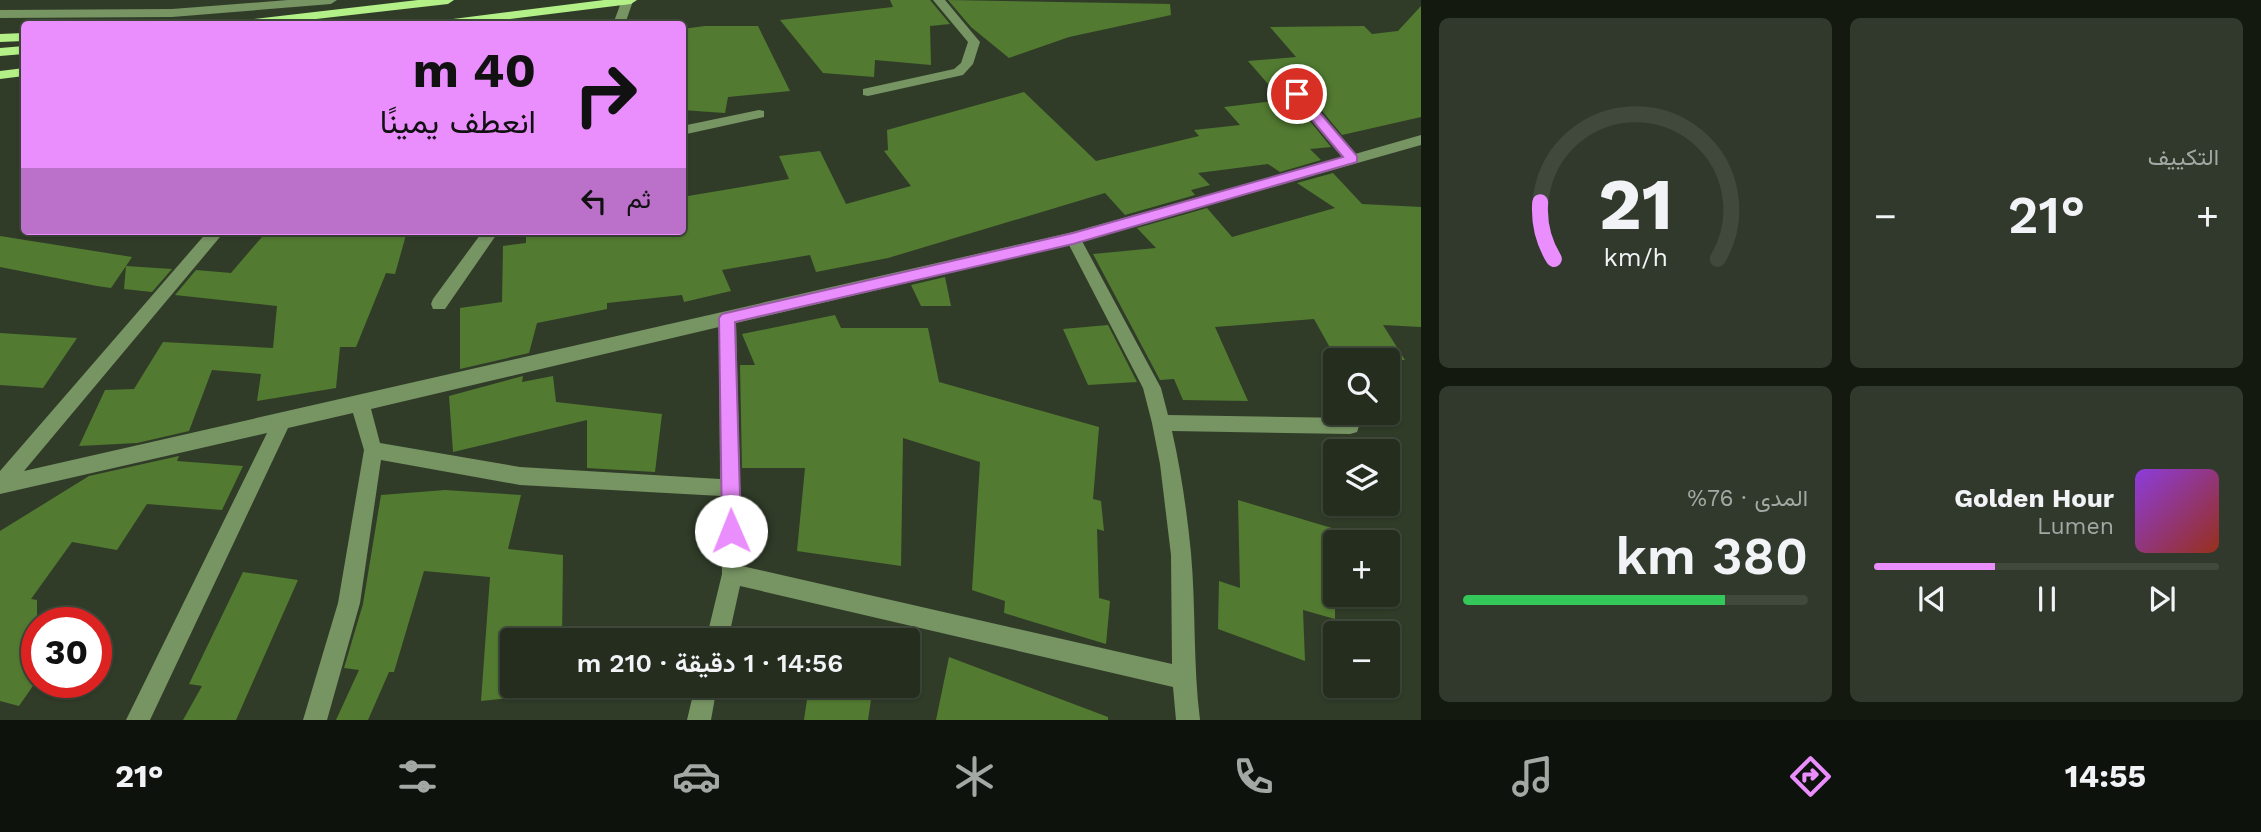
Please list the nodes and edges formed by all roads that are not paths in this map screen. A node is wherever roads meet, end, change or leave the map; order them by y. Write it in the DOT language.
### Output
graph roads {
  1 [pos="331,0"];
  2 [pos="448,0"];
  3 [pos="629,0"];
  4 [pos="939,0"];
  5 [pos="0,14"];
  6 [pos="271,21"];
  7 [pos="467,21"];
  8 [pos="621,21"];
  9 [pos="21,37"];
  10 [pos="0,38"];
  11 [pos="21,50"];
  12 [pos="0,52"];
  13 [pos="21,72"];
  14 [pos="0,75"];
  15 [pos="868,92"];
  16 [pos="1297,94"];
  17 [pos="759,114"];
  18 [pos="686,130"];
  19 [pos="1421,140"];
  20 [pos="1352,159"];
  21 [pos="214,235"];
  22 [pos="488,235"];
  23 [pos="1073,238"];
  24 [pos="439,303"];
  25 [pos="727,318"];
  26 [pos="360,404"];
  27 [pos="282,422"];
  28 [pos="1161,423"];
  29 [pos="1350,426"];
  30 [pos="373,450"];
  31 [pos="0,485"];
  32 [pos="730,488"];
  33 [pos="733,573"];
  34 [pos="720,628"];
  35 [pos="1183,678"];
  36 [pos="704,698"];
  37 [pos="138,720"];
  38 [pos="315,720"];
  39 [pos="699,720"];
  40 [pos="1188,720"];
  1 -- 5 [label="street"];
  2 -- 6 [label="main road"];
  3 -- 7 [label="main road"];
  3 -- 8 [label="street"];
  4 -- 15 [label="street"];
  9 -- 10 [label="main road"];
  11 -- 12 [label="main road"];
  13 -- 14 [label="main road"];
  16 -- 20 [label="street"];
  17 -- 18 [label="street"];
  19 -- 20 [label="street"];
  20 -- 23 [label="street"];
  21 -- 31 [label="street"];
  22 -- 24 [label="street"];
  23 -- 25 [label="street"];
  23 -- 28 [label="street"];
  25 -- 26 [label="street"];
  25 -- 32 [label="street"];
  26 -- 27 [label="street"];
  26 -- 30 [label="street"];
  27 -- 31 [label="street"];
  27 -- 37 [label="street"];
  28 -- 29 [label="street"];
  28 -- 35 [label="street"];
  30 -- 32 [label="street"];
  30 -- 38 [label="street"];
  32 -- 33 [label="street"];
  33 -- 34 [label="street"];
  33 -- 35 [label="street"];
  35 -- 40 [label="street"];
  36 -- 39 [label="street"];
}
